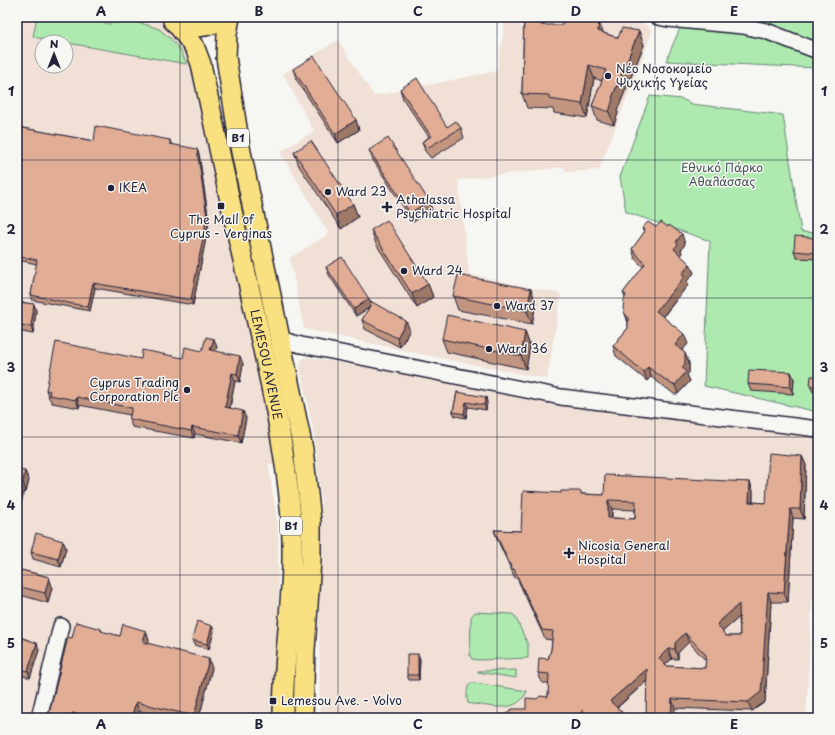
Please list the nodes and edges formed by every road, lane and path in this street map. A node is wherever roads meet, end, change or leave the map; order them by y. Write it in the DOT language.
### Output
graph roads {
  1 [pos="223,17"];
  2 [pos="230,17"];
  3 [pos="658,17"];
  4 [pos="169,19"];
  5 [pos="818,51"];
  6 [pos="280,339"];
  7 [pos="818,429"];
  8 [pos="61,626"];
  9 [pos="39,718"];
  10 [pos="283,718"];
  11 [pos="303,718"];
  1 -- 4 [label="main road, B1"];
  2 -- 6 [label="main road, LEMESOU AVENUE / B1"];
  3 -- 5 [label="street"];
  4 -- 10 [label="main road, LEMESOU AVENUE / B1"];
  6 -- 7 [label="street"];
  6 -- 11 [label="main road, LEMESOU AVENUE / B1"];
  8 -- 9 [label="street"];
}
